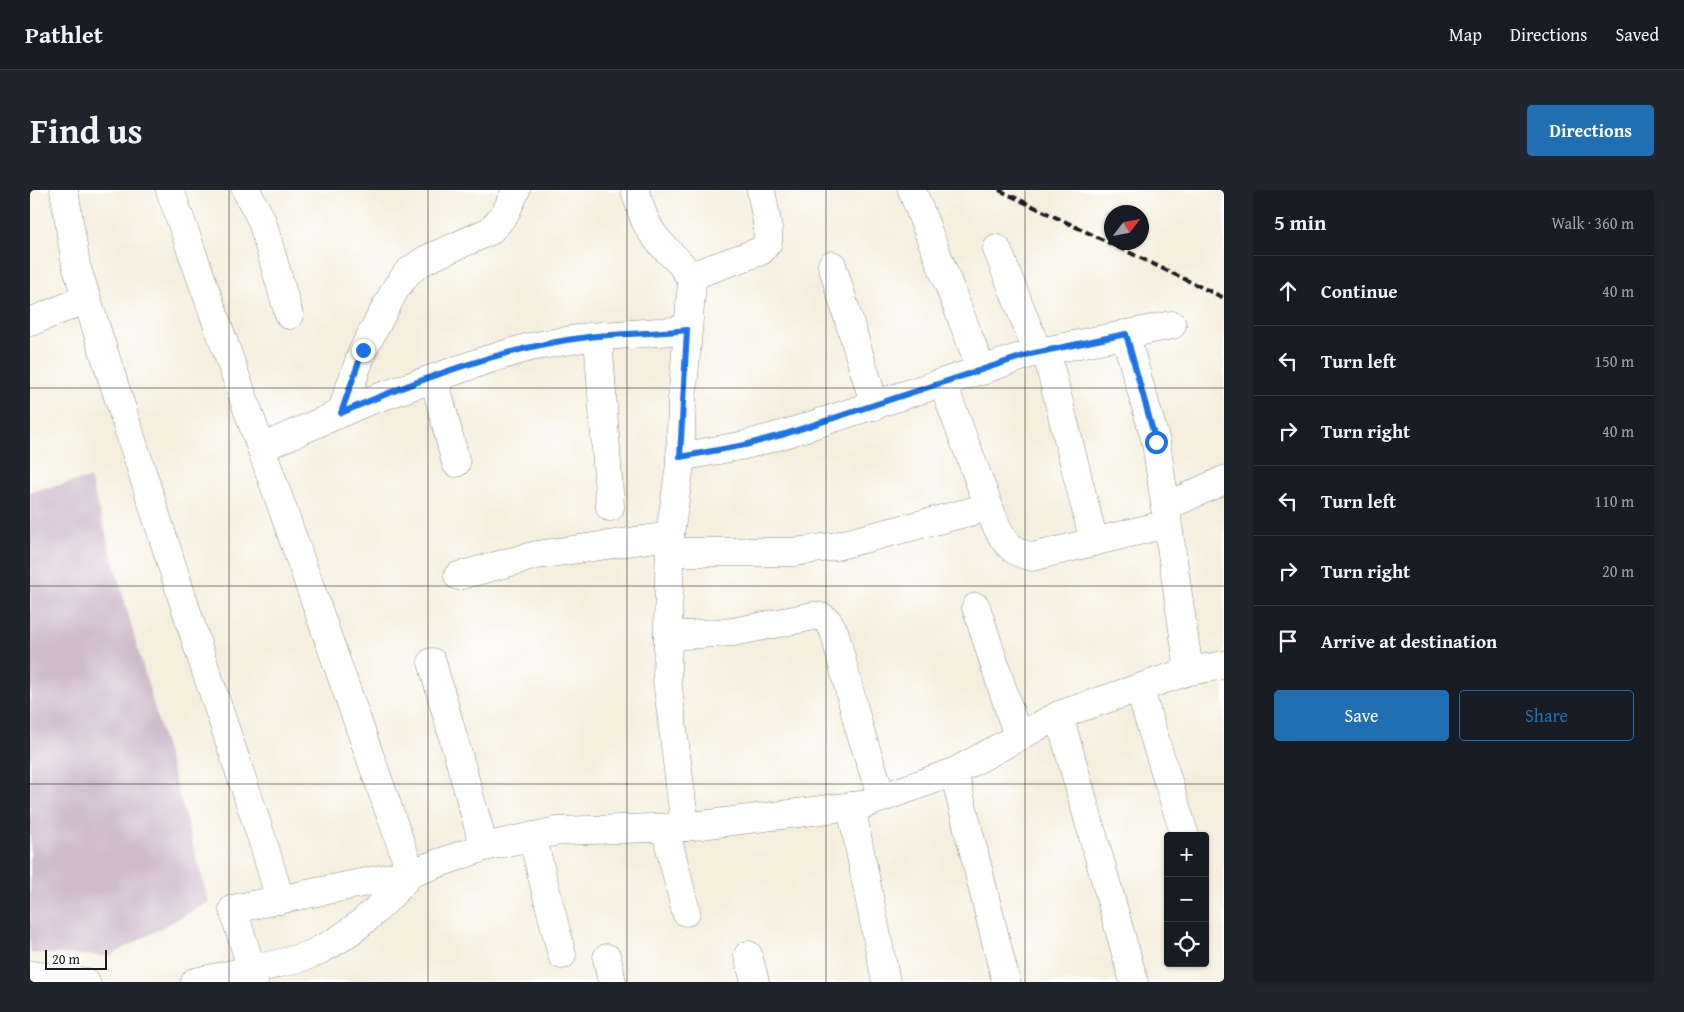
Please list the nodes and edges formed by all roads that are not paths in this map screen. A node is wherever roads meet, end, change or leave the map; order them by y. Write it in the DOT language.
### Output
graph roads {
  1 [pos="64,190"];
  2 [pos="170,190"];
  3 [pos="246,190"];
  4 [pos="516,190"];
  5 [pos="635,190"];
  6 [pos="761,190"];
  7 [pos="912,190"];
  8 [pos="997,249"];
  9 [pos="832,265"];
  10 [pos="690,276"];
  11 [pos="86,298"];
  12 [pos="289,315"];
  13 [pos="30,322"];
  14 [pos="1172,325"];
  15 [pos="687,330"];
  16 [pos="1126,334"];
  17 [pos="598,337"];
  18 [pos="1042,352"];
  19 [pos="982,371"];
  20 [pos="434,378"];
  21 [pos="943,384"];
  22 [pos="875,406"];
  23 [pos="341,413"];
  24 [pos="261,448"];
  25 [pos="680,457"];
  26 [pos="456,463"];
  27 [pos="1224,480"];
  28 [pos="610,507"];
  29 [pos="989,507"];
  30 [pos="1166,515"];
  31 [pos="1094,542"];
  32 [pos="670,544"];
  33 [pos="458,576"];
  34 [pos="976,607"];
  35 [pos="668,636"];
  36 [pos="432,662"];
  37 [pos="1224,665"];
  38 [pos="1189,671"];
  39 [pos="1140,688"];
  40 [pos="1060,715"];
  41 [pos="1018,737"];
  42 [pos="954,772"];
  43 [pos="882,798"];
  44 [pos="851,806"];
  45 [pos="675,828"];
  46 [pos="1184,832"];
  47 [pos="532,836"];
  48 [pos="484,847"];
  49 [pos="411,873"];
  50 [pos="280,900"];
  51 [pos="686,912"];
  52 [pos="748,954"];
  53 [pos="562,955"];
  54 [pos="30,975"];
  55 [pos="253,976"];
  56 [pos="86,982"];
  57 [pos="195,982"];
  58 [pos="755,982"];
  59 [pos="886,982"];
  60 [pos="1006,982"];
  61 [pos="1134,982"];
  1 -- 11 [label="street"];
  2 -- 24 [label="street"];
  3 -- 12 [label="street"];
  4 -- 23 [label="street"];
  5 -- 10 [label="street"];
  6 -- 10 [label="street"];
  7 -- 19 [label="street"];
  8 -- 18 [label="street"];
  9 -- 22 [label="street"];
  10 -- 15 [label="street"];
  11 -- 13 [label="street"];
  11 -- 50 [label="street"];
  14 -- 16 [label="street"];
  15 -- 17 [label="street"];
  15 -- 25 [label="street"];
  16 -- 18 [label="street"];
  16 -- 30 [label="street"];
  17 -- 20 [label="street"];
  17 -- 28 [label="street"];
  18 -- 19 [label="street"];
  18 -- 31 [label="street"];
  19 -- 21 [label="street"];
  20 -- 23 [label="street"];
  20 -- 26 [label="street"];
  21 -- 22 [label="street"];
  21 -- 29 [label="street"];
  22 -- 25 [label="street"];
  23 -- 24 [label="street"];
  24 -- 49 [label="street"];
  25 -- 32 [label="street"];
  27 -- 30 [label="street"];
  29 -- 31 [label="street"];
  29 -- 32 [label="street"];
  30 -- 31 [label="street"];
  30 -- 38 [label="street"];
  32 -- 33 [label="street"];
  32 -- 35 [label="street"];
  34 -- 41 [label="street"];
  35 -- 43 [label="street"];
  35 -- 45 [label="street"];
  36 -- 48 [label="street"];
  37 -- 38 [label="street"];
  38 -- 39 [label="street"];
  39 -- 40 [label="street"];
  39 -- 46 [label="street"];
  40 -- 41 [label="street"];
  40 -- 61 [label="street"];
  41 -- 42 [label="street"];
  42 -- 43 [label="street"];
  42 -- 60 [label="street"];
  43 -- 44 [label="street"];
  44 -- 45 [label="street"];
  44 -- 59 [label="street"];
  45 -- 47 [label="street"];
  45 -- 51 [label="street"];
  47 -- 48 [label="street"];
  47 -- 53 [label="street"];
  48 -- 49 [label="street"];
  49 -- 50 [label="street"];
  49 -- 55 [label="street"];
  50 -- 55 [label="street"];
  52 -- 58 [label="street"];
  54 -- 56 [label="street"];
  55 -- 57 [label="street"];
}
